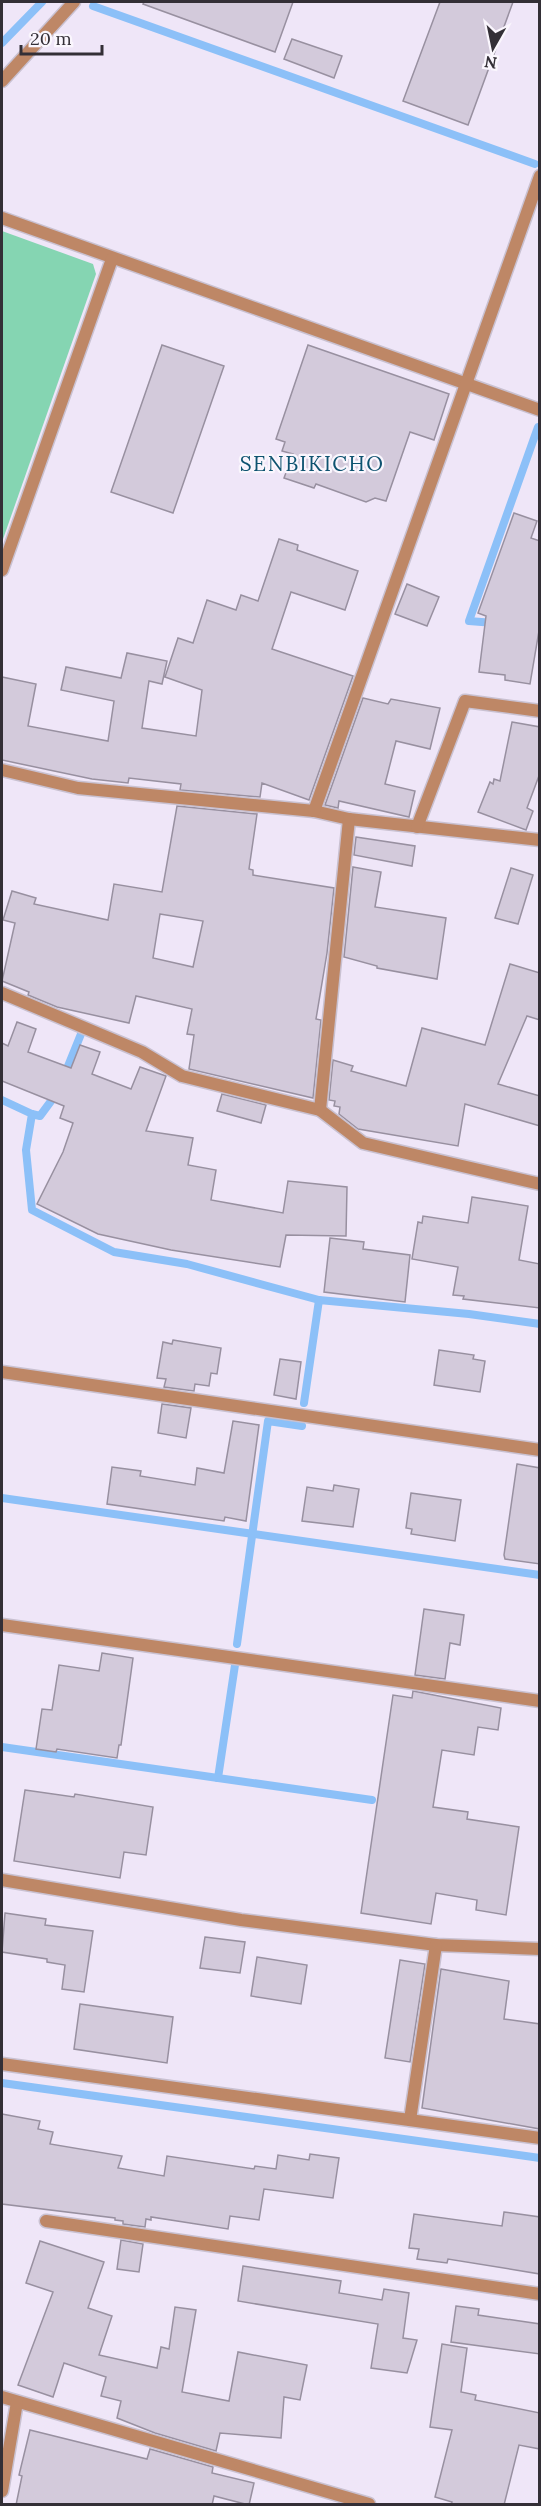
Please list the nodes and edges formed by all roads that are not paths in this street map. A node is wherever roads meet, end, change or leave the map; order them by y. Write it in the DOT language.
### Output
graph roads {
  1 [pos="74,2"];
  2 [pos="2,81"];
  3 [pos="540,176"];
  4 [pos="2,218"];
  5 [pos="112,259"];
  6 [pos="465,383"];
  7 [pos="540,410"];
  8 [pos="2,570"];
  9 [pos="540,711"];
  10 [pos="2,770"];
  11 [pos="314,811"];
  12 [pos="349,819"];
  13 [pos="417,827"];
  14 [pos="540,840"];
  15 [pos="2,993"];
  16 [pos="320,1110"];
  17 [pos="540,1184"];
  18 [pos="2,1372"];
  19 [pos="540,1450"];
  20 [pos="2,1625"];
  21 [pos="540,1701"];
  22 [pos="2,1880"];
  23 [pos="436,1945"];
  24 [pos="540,1949"];
  25 [pos="2,2064"];
  26 [pos="410,2120"];
  27 [pos="540,2138"];
  28 [pos="46,2221"];
  29 [pos="540,2294"];
  30 [pos="2,2397"];
  31 [pos="17,2402"];
  32 [pos="2,2491"];
  33 [pos="327,2499"];
  34 [pos="369,2505"];
  1 -- 2 [label="street"];
  3 -- 6 [label="street"];
  4 -- 5 [label="street"];
  5 -- 6 [label="street"];
  5 -- 8 [label="street"];
  6 -- 7 [label="street"];
  6 -- 11 [label="street"];
  9 -- 13 [label="street"];
  10 -- 11 [label="street"];
  11 -- 12 [label="street"];
  12 -- 13 [label="street"];
  12 -- 16 [label="street"];
  13 -- 14 [label="street"];
  15 -- 16 [label="street"];
  16 -- 17 [label="street"];
  18 -- 19 [label="street"];
  20 -- 21 [label="street"];
  22 -- 23 [label="street"];
  23 -- 24 [label="street"];
  23 -- 26 [label="street"];
  25 -- 26 [label="street"];
  26 -- 27 [label="street"];
  28 -- 29 [label="street"];
  30 -- 31 [label="street"];
  31 -- 32 [label="street"];
  31 -- 33 [label="street"];
  33 -- 34 [label="street"];
}
